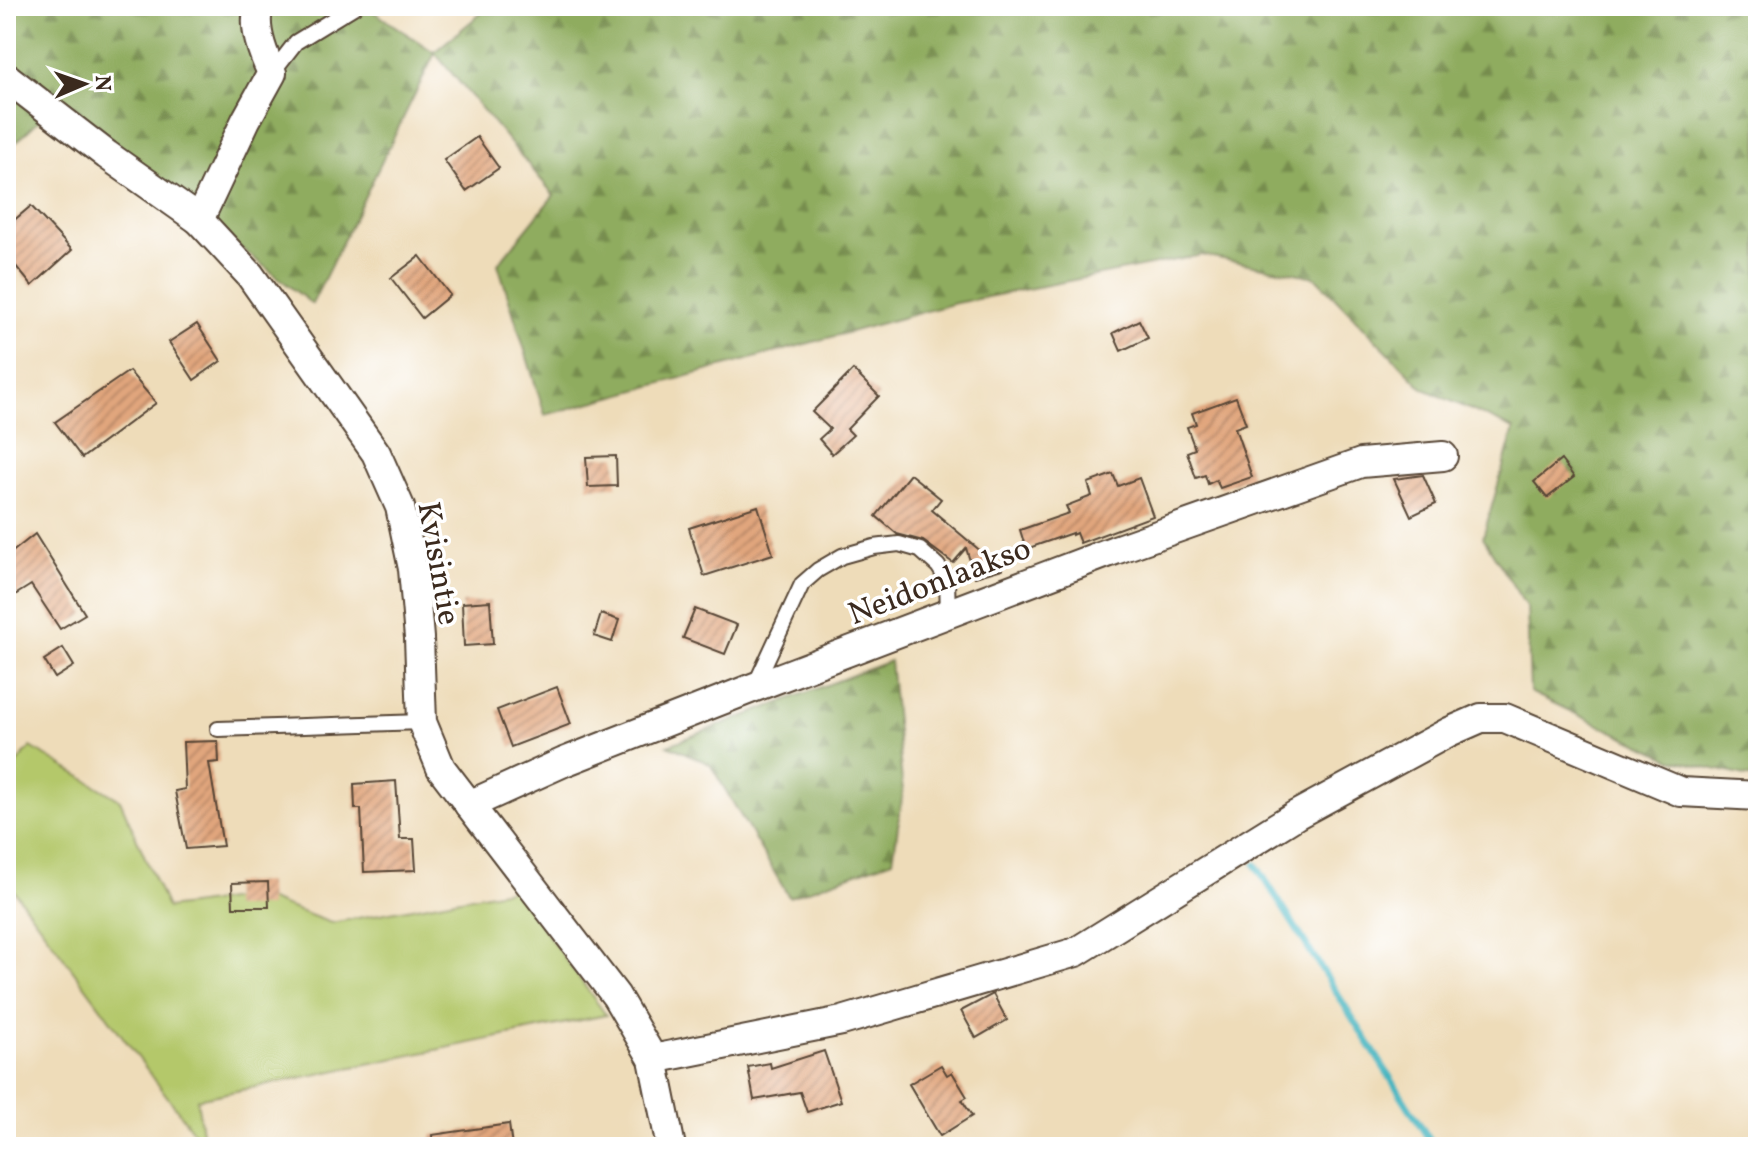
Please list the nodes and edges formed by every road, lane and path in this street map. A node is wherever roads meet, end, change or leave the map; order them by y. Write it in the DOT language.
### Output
graph roads {
  1 [pos="259,6"];
  2 [pos="355,6"];
  3 [pos="272,73"];
  4 [pos="6,77"];
  5 [pos="199,220"];
  6 [pos="1443,456"];
  7 [pos="948,613"];
  8 [pos="755,687"];
  9 [pos="422,722"];
  10 [pos="218,729"];
  11 [pos="1758,796"];
  12 [pos="469,805"];
  13 [pos="653,1059"];
  14 [pos="671,1147"];
  1 -- 3 [label="street"];
  2 -- 3 [label="lane"];
  3 -- 5 [label="street"];
  4 -- 5 [label="street, Kvisintie"];
  5 -- 9 [label="street, Kvisintie"];
  6 -- 7 [label="street, Neidonlaakso"];
  7 -- 8 [label="street, Neidonlaakso"];
  7 -- 8 [label="lane"];
  8 -- 12 [label="street, Neidonlaakso"];
  9 -- 10 [label="lane"];
  9 -- 12 [label="street, Kvisintie"];
  11 -- 13 [label="street"];
  12 -- 13 [label="street, Kvisintie"];
  13 -- 14 [label="street, Kvisintie"];
}
